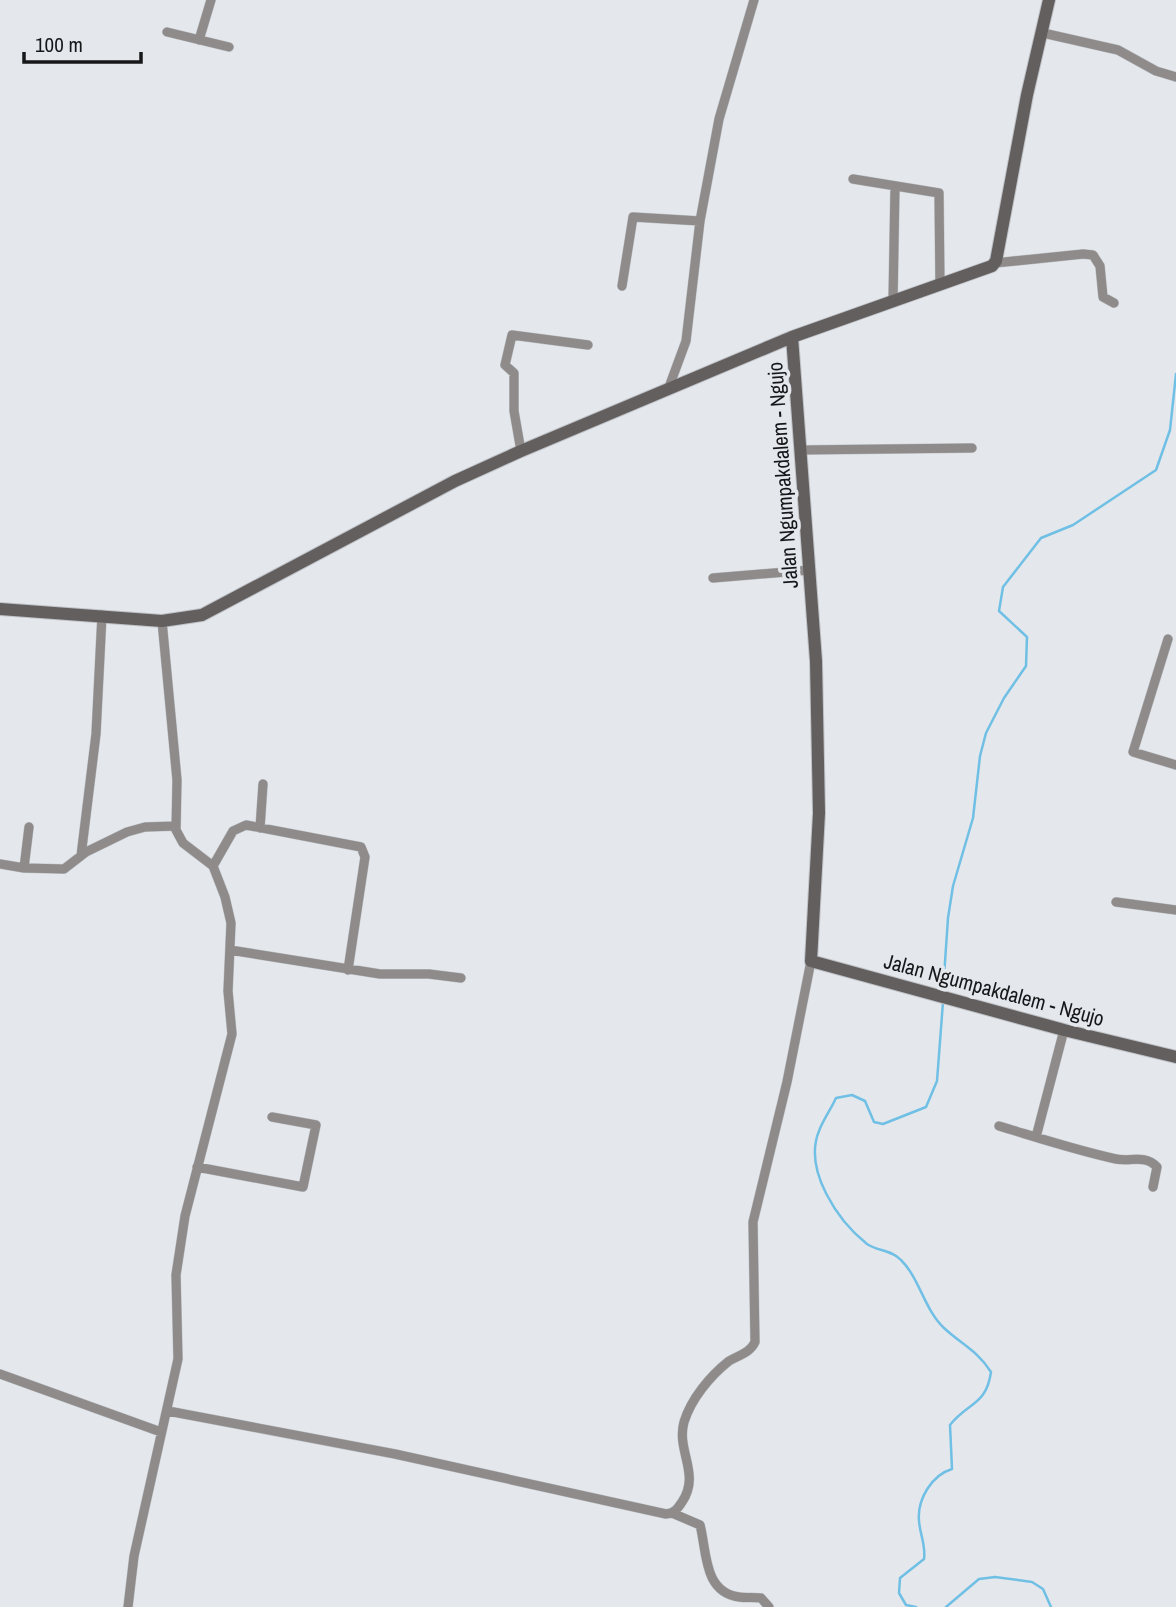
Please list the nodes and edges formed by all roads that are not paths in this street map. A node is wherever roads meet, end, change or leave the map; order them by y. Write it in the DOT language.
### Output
graph roads {
  1 [pos="211,0"];
  2 [pos="754,0"];
  3 [pos="1049,0"];
  4 [pos="167,32"];
  5 [pos="1042,33"];
  6 [pos="199,40"];
  7 [pos="229,47"];
  8 [pos="1176,76"];
  9 [pos="853,179"];
  10 [pos="895,187"];
  11 [pos="700,221"];
  12 [pos="995,264"];
  13 [pos="940,285"];
  14 [pos="622,286"];
  15 [pos="893,301"];
  16 [pos="1114,303"];
  17 [pos="792,337"];
  18 [pos="588,345"];
  19 [pos="669,387"];
  20 [pos="972,448"];
  21 [pos="802,450"];
  22 [pos="521,452"];
  23 [pos="810,570"];
  24 [pos="713,578"];
  25 [pos="0,609"];
  26 [pos="102,615"];
  27 [pos="162,621"];
  28 [pos="1168,639"];
  29 [pos="1176,765"];
  30 [pos="263,784"];
  31 [pos="176,826"];
  32 [pos="29,827"];
  33 [pos="260,828"];
  34 [pos="81,856"];
  35 [pos="0,864"];
  36 [pos="213,866"];
  37 [pos="24,868"];
  38 [pos="1116,902"];
  39 [pos="1176,910"];
  40 [pos="230,950"];
  41 [pos="811,961"];
  42 [pos="348,970"];
  43 [pos="461,978"];
  44 [pos="1064,1030"];
  45 [pos="1176,1057"];
  46 [pos="272,1117"];
  47 [pos="999,1126"];
  48 [pos="1036,1137"];
  49 [pos="197,1167"];
  50 [pos="1153,1188"];
  51 [pos="0,1374"];
  52 [pos="167,1411"];
  53 [pos="161,1433"];
  54 [pos="672,1513"];
  55 [pos="128,1607"];
  56 [pos="769,1607"];
  1 -- 6 [label="street"];
  2 -- 11 [label="street"];
  3 -- 5 [label="street"];
  4 -- 6 [label="street"];
  5 -- 8 [label="street"];
  5 -- 12 [label="street"];
  6 -- 7 [label="street"];
  9 -- 10 [label="street"];
  10 -- 13 [label="street"];
  10 -- 15 [label="street"];
  11 -- 14 [label="street"];
  11 -- 19 [label="street"];
  12 -- 13 [label="street"];
  12 -- 16 [label="street"];
  13 -- 15 [label="street"];
  15 -- 17 [label="street"];
  17 -- 19 [label="street, Jalan Ngumpakdalem - Ngujo"];
  17 -- 21 [label="street, Jalan Ngumpakdalem - Ngujo"];
  18 -- 22 [label="street"];
  19 -- 22 [label="street, Jalan Ngumpakdalem - Ngujo"];
  20 -- 21 [label="street"];
  21 -- 23 [label="street, Jalan Ngumpakdalem - Ngujo"];
  22 -- 27 [label="street, Jalan Ngumpakdalem - Ngujo"];
  23 -- 24 [label="street"];
  23 -- 41 [label="street, Jalan Ngumpakdalem - Ngujo"];
  25 -- 26 [label="street, Jalan Ngumpakdalem - Ngujo"];
  26 -- 27 [label="street, Jalan Ngumpakdalem - Ngujo"];
  26 -- 34 [label="street"];
  27 -- 31 [label="street"];
  28 -- 29 [label="street"];
  30 -- 33 [label="street"];
  31 -- 34 [label="street"];
  31 -- 36 [label="street"];
  32 -- 37 [label="street"];
  33 -- 36 [label="street"];
  33 -- 42 [label="street"];
  34 -- 37 [label="street"];
  35 -- 37 [label="street"];
  36 -- 40 [label="street"];
  38 -- 39 [label="street"];
  40 -- 42 [label="street"];
  40 -- 49 [label="street"];
  41 -- 44 [label="street, Jalan Ngumpakdalem - Ngujo"];
  41 -- 54 [label="street"];
  42 -- 43 [label="street"];
  44 -- 45 [label="street, Jalan Ngumpakdalem - Ngujo"];
  44 -- 48 [label="street"];
  46 -- 49 [label="street"];
  47 -- 48 [label="street"];
  48 -- 50 [label="street"];
  49 -- 52 [label="street"];
  51 -- 53 [label="street"];
  52 -- 53 [label="street"];
  52 -- 54 [label="street"];
  53 -- 55 [label="street"];
  54 -- 56 [label="street"];
}
